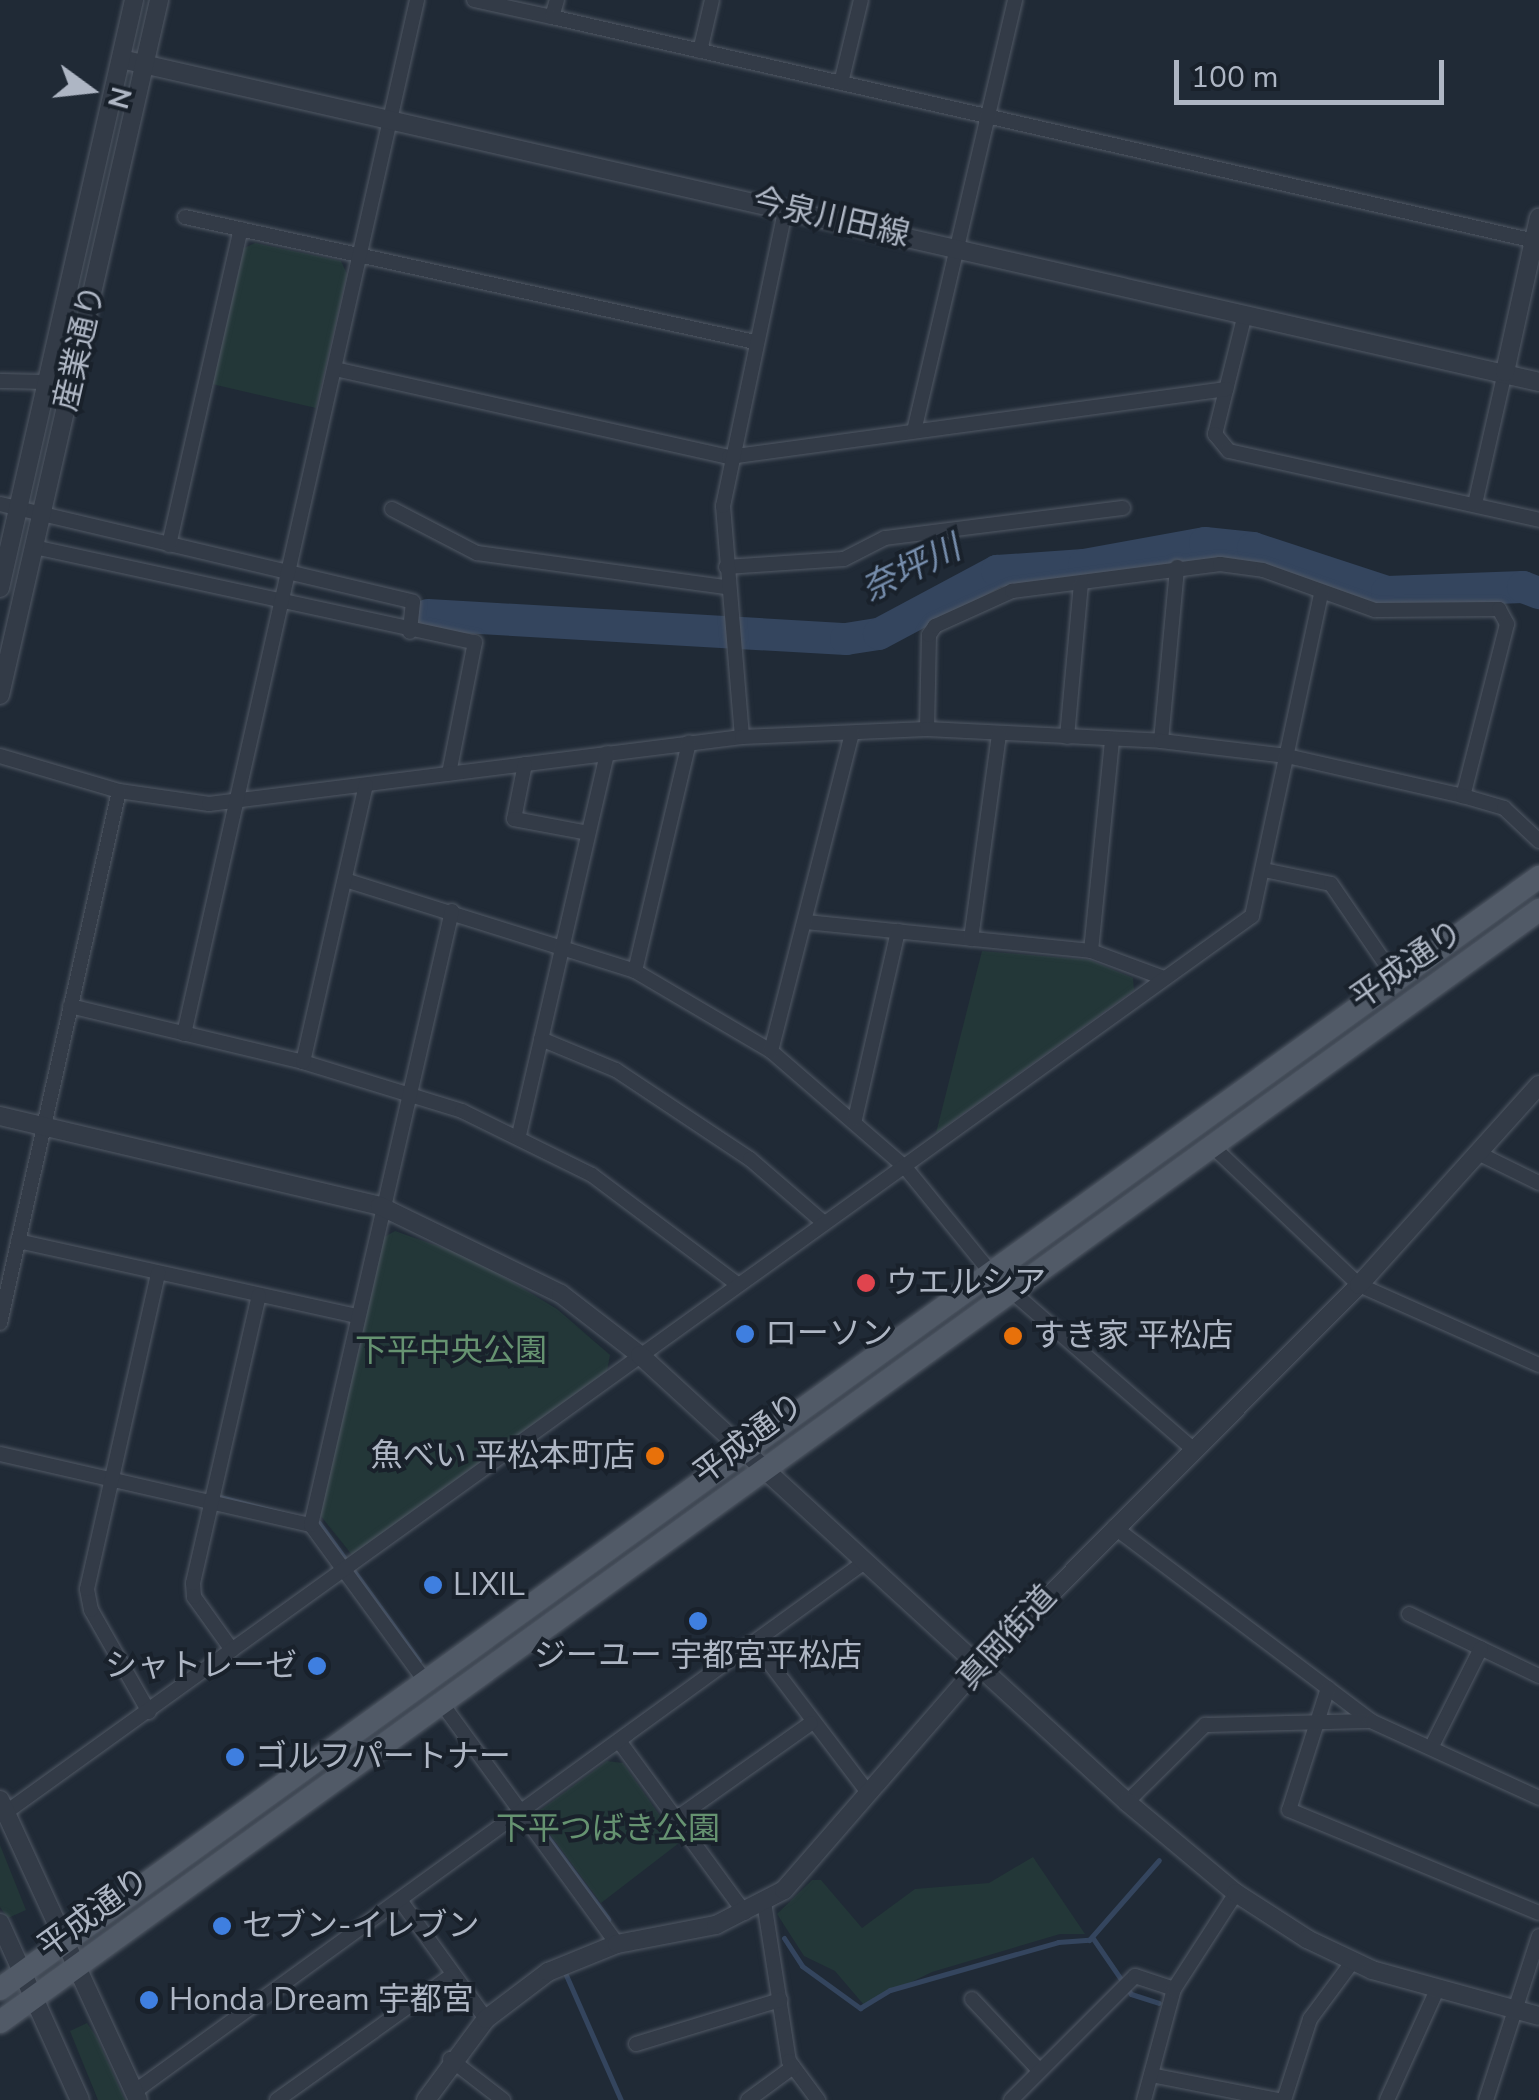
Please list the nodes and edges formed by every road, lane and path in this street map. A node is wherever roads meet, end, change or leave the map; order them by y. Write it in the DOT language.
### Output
graph roads {
  1 [pos="134,0"];
  2 [pos="159,0"];
  3 [pos="417,0"];
  4 [pos="474,0"];
  5 [pos="556,0"];
  6 [pos="712,0"];
  7 [pos="861,0"];
  8 [pos="1015,0"];
  9 [pos="552,17"];
  10 [pos="700,51"];
  11 [pos="121,59"];
  12 [pos="145,64"];
  13 [pos="841,83"];
  14 [pos="392,117"];
  15 [pos="989,117"];
  16 [pos="786,208"];
  17 [pos="185,217"];
  18 [pos="1539,218"];
  19 [pos="241,229"];
  20 [pos="1536,242"];
  21 [pos="959,248"];
  22 [pos="361,256"];
  23 [pos="1244,314"];
  24 [pos="755,342"];
  25 [pos="335,369"];
  26 [pos="1504,372"];
  27 [pos="0,381"];
  28 [pos="47,382"];
  29 [pos="1539,382"];
  30 [pos="1226,390"];
  31 [pos="914,432"];
  32 [pos="729,457"];
  33 [pos="1474,504"];
  34 [pos="9,506"];
  35 [pos="392,508"];
  36 [pos="1123,508"];
  37 [pos="42,514"];
  38 [pos="1539,520"];
  39 [pos="170,545"];
  40 [pos="34,547"];
  41 [pos="726,567"];
  42 [pos="1177,567"];
  43 [pos="288,574"];
  44 [pos="1080,584"];
  45 [pos="726,587"];
  46 [pos="0,588"];
  47 [pos="1321,593"];
  48 [pos="282,603"];
  49 [pos="410,632"];
  50 [pos="0,695"];
  51 [pos="928,729"];
  52 [pos="852,733"];
  53 [pos="999,734"];
  54 [pos="742,737"];
  55 [pos="1067,737"];
  56 [pos="1112,739"];
  57 [pos="1162,741"];
  58 [pos="688,742"];
  59 [pos="606,753"];
  60 [pos="0,756"];
  61 [pos="1287,756"];
  62 [pos="526,764"];
  63 [pos="449,773"];
  64 [pos="366,786"];
  65 [pos="119,791"];
  66 [pos="1463,796"];
  67 [pos="236,804"];
  68 [pos="588,833"];
  69 [pos="1539,841"];
  70 [pos="1264,870"];
  71 [pos="1539,878"];
  72 [pos="345,880"];
  73 [pos="1539,910"];
  74 [pos="452,912"];
  75 [pos="806,922"];
  76 [pos="898,931"];
  77 [pos="971,939"];
  78 [pos="563,946"];
  79 [pos="1090,951"];
  80 [pos="634,971"];
  81 [pos="1164,978"];
  82 [pos="1398,982"];
  83 [pos="70,1006"];
  84 [pos="184,1034"];
  85 [pos="540,1039"];
  86 [pos="770,1050"];
  87 [pos="303,1062"];
  88 [pos="1539,1085"];
  89 [pos="407,1091"];
  90 [pos="0,1116"];
  91 [pos="855,1120"];
  92 [pos="44,1126"];
  93 [pos="519,1135"];
  94 [pos="1210,1144"];
  95 [pos="1480,1154"];
  96 [pos="905,1167"];
  97 [pos="1539,1183"];
  98 [pos="380,1206"];
  99 [pos="823,1222"];
  100 [pos="18,1241"];
  101 [pos="158,1273"];
  102 [pos="1000,1281"];
  103 [pos="738,1284"];
  104 [pos="1359,1286"];
  105 [pos="259,1295"];
  106 [pos="355,1316"];
  107 [pos="0,1323"];
  108 [pos="640,1355"];
  109 [pos="1539,1365"];
  110 [pos="1193,1449"];
  111 [pos="0,1454"];
  112 [pos="754,1459"];
  113 [pos="112,1479"];
  114 [pos="212,1501"];
  115 [pos="310,1525"];
  116 [pos="1114,1527"];
  117 [pos="866,1561"];
  118 [pos="344,1570"];
  119 [pos="1409,1614"];
  120 [pos="756,1645"];
  121 [pos="1481,1648"];
  122 [pos="232,1650"];
  123 [pos="979,1666"];
  124 [pos="1539,1676"];
  125 [pos="1328,1688"];
  126 [pos="433,1692"];
  127 [pos="149,1712"];
  128 [pos="1371,1721"];
  129 [pos="811,1723"];
  130 [pos="1313,1727"];
  131 [pos="619,1741"];
  132 [pos="1433,1744"];
  133 [pos="869,1794"];
  134 [pos="1539,1798"];
  135 [pos="1127,1802"];
  136 [pos="3,1806"];
  137 [pos="520,1812"];
  138 [pos="677,1818"];
  139 [pos="1236,1893"];
  140 [pos="400,1900"];
  141 [pos="764,1902"];
  142 [pos="745,1913"];
  143 [pos="1539,1914"];
  144 [pos="0,1923"];
  145 [pos="1539,1936"];
  146 [pos="66,1942"];
  147 [pos="617,1944"];
  148 [pos="1353,1961"];
  149 [pos="77,1966"];
  150 [pos="23,1972"];
  151 [pos="452,1975"];
  152 [pos="1174,1988"];
  153 [pos="0,1989"];
  154 [pos="1436,1992"];
  155 [pos="35,1996"];
  156 [pos="972,1999"];
  157 [pos="780,2000"];
  158 [pos="1516,2010"];
  159 [pos="1539,2016"];
  160 [pos="486,2019"];
  161 [pos="0,2022"];
  162 [pos="636,2044"];
  163 [pos="450,2060"];
  164 [pos="794,2067"];
  165 [pos="1039,2070"];
  166 [pos="1151,2075"];
  167 [pos="1209,2093"];
  168 [pos="136,2096"];
  169 [pos="80,2100"];
  170 [pos="277,2100"];
  171 [pos="426,2100"];
  172 [pos="503,2100"];
  173 [pos="748,2100"];
  174 [pos="818,2100"];
  175 [pos="1012,2100"];
  176 [pos="1144,2100"];
  177 [pos="1282,2100"];
  178 [pos="1387,2100"];
  179 [pos="1486,2100"];
  1 -- 11 [label="street, 産業通り"];
  2 -- 12 [label="street, 産業通り"];
  3 -- 14 [label="street"];
  4 -- 9 [label="street"];
  5 -- 9 [label="street"];
  6 -- 10 [label="street"];
  7 -- 13 [label="street"];
  8 -- 15 [label="street"];
  9 -- 10 [label="street"];
  10 -- 13 [label="street"];
  11 -- 12 [label="street, 今泉川田線"];
  11 -- 28 [label="street, 産業通り"];
  12 -- 14 [label="street, 今泉川田線"];
  12 -- 37 [label="street, 産業通り"];
  13 -- 15 [label="street"];
  14 -- 16 [label="street, 今泉川田線"];
  14 -- 22 [label="street"];
  15 -- 20 [label="street"];
  15 -- 21 [label="street"];
  16 -- 21 [label="street, 今泉川田線"];
  16 -- 24 [label="street"];
  17 -- 19 [label="street"];
  18 -- 20 [label="street"];
  19 -- 22 [label="street"];
  19 -- 39 [label="street"];
  20 -- 26 [label="street"];
  21 -- 23 [label="street, 今泉川田線"];
  21 -- 31 [label="street"];
  22 -- 24 [label="street"];
  22 -- 25 [label="street"];
  23 -- 26 [label="street, 今泉川田線"];
  23 -- 30 [label="street"];
  24 -- 32 [label="street"];
  25 -- 32 [label="street"];
  25 -- 43 [label="street"];
  26 -- 29 [label="street, 今泉川田線"];
  26 -- 33 [label="street"];
  27 -- 28 [label="street"];
  28 -- 34 [label="street, 産業通り"];
  30 -- 31 [label="street"];
  30 -- 33 [label="street"];
  31 -- 32 [label="street"];
  32 -- 41 [label="street"];
  33 -- 38 [label="street"];
  34 -- 37 [label="street"];
  34 -- 46 [label="street, 産業通り"];
  35 -- 45 [label="street"];
  36 -- 41 [label="street"];
  37 -- 39 [label="street"];
  37 -- 40 [label="street, 産業通り"];
  39 -- 43 [label="street"];
  40 -- 48 [label="street"];
  40 -- 50 [label="street, 産業通り"];
  41 -- 45 [label="street"];
  42 -- 44 [label="street"];
  42 -- 47 [label="street"];
  42 -- 57 [label="street"];
  43 -- 48 [label="street"];
  43 -- 49 [label="street"];
  44 -- 51 [label="street"];
  44 -- 55 [label="street"];
  45 -- 54 [label="street"];
  47 -- 61 [label="street"];
  47 -- 66 [label="street"];
  48 -- 49 [label="street"];
  48 -- 67 [label="street"];
  49 -- 63 [label="street"];
  51 -- 52 [label="street"];
  51 -- 53 [label="street"];
  52 -- 54 [label="street"];
  52 -- 75 [label="street"];
  53 -- 55 [label="street"];
  53 -- 77 [label="street"];
  54 -- 58 [label="street"];
  55 -- 56 [label="street"];
  56 -- 57 [label="street"];
  56 -- 79 [label="street"];
  57 -- 61 [label="street"];
  58 -- 59 [label="street"];
  58 -- 80 [label="street"];
  59 -- 62 [label="street"];
  59 -- 68 [label="street"];
  60 -- 65 [label="street"];
  61 -- 66 [label="street"];
  61 -- 70 [label="street"];
  62 -- 63 [label="street"];
  62 -- 68 [label="street"];
  63 -- 64 [label="street"];
  64 -- 67 [label="street"];
  64 -- 72 [label="street"];
  65 -- 67 [label="street"];
  65 -- 83 [label="street"];
  66 -- 69 [label="street"];
  67 -- 84 [label="street"];
  68 -- 78 [label="street"];
  70 -- 81 [label="street"];
  70 -- 82 [label="street"];
  71 -- 82 [label="main road, 平成通り"];
  72 -- 74 [label="street"];
  72 -- 87 [label="street"];
  73 -- 94 [label="main road, 平成通り"];
  74 -- 78 [label="street"];
  74 -- 89 [label="street"];
  75 -- 76 [label="street"];
  75 -- 86 [label="street"];
  76 -- 77 [label="street"];
  76 -- 91 [label="street"];
  77 -- 79 [label="street"];
  78 -- 80 [label="street"];
  78 -- 85 [label="street"];
  79 -- 81 [label="street"];
  80 -- 86 [label="street"];
  81 -- 96 [label="street"];
  82 -- 102 [label="main road, 平成通り"];
  83 -- 84 [label="street"];
  83 -- 92 [label="street"];
  84 -- 87 [label="street"];
  85 -- 93 [label="street"];
  85 -- 99 [label="street"];
  86 -- 91 [label="street"];
  87 -- 89 [label="street"];
  88 -- 95 [label="street, 真岡街道"];
  89 -- 93 [label="street"];
  89 -- 98 [label="street"];
  90 -- 92 [label="street"];
  91 -- 96 [label="street"];
  92 -- 98 [label="street"];
  92 -- 100 [label="street"];
  93 -- 103 [label="street"];
  94 -- 102 [label="main road, 平成通り"];
  94 -- 104 [label="street"];
  95 -- 97 [label="street"];
  95 -- 104 [label="street, 真岡街道"];
  96 -- 99 [label="street"];
  96 -- 102 [label="street"];
  98 -- 106 [label="street"];
  98 -- 108 [label="street"];
  99 -- 103 [label="street"];
  100 -- 101 [label="street"];
  100 -- 107 [label="street"];
  101 -- 105 [label="street"];
  101 -- 113 [label="street"];
  102 -- 110 [label="street"];
  102 -- 112 [label="main road, 平成通り"];
  103 -- 108 [label="street"];
  104 -- 109 [label="street"];
  104 -- 110 [label="street, 真岡街道"];
  105 -- 106 [label="street"];
  105 -- 114 [label="street"];
  106 -- 115 [label="street"];
  108 -- 112 [label="street"];
  108 -- 118 [label="street"];
  110 -- 116 [label="street, 真岡街道"];
  111 -- 113 [label="street"];
  112 -- 117 [label="street"];
  112 -- 126 [label="main road, 平成通り"];
  113 -- 114 [label="street"];
  113 -- 127 [label="street"];
  114 -- 115 [label="street"];
  114 -- 122 [label="street"];
  115 -- 118 [label="street"];
  116 -- 123 [label="street, 真岡街道"];
  116 -- 125 [label="street"];
  117 -- 120 [label="street"];
  117 -- 123 [label="street"];
  118 -- 122 [label="street"];
  118 -- 126 [label="street"];
  119 -- 121 [label="street"];
  120 -- 129 [label="street"];
  120 -- 131 [label="street"];
  121 -- 124 [label="street"];
  121 -- 132 [label="street"];
  122 -- 127 [label="street"];
  123 -- 133 [label="street, 真岡街道"];
  123 -- 135 [label="street"];
  125 -- 128 [label="street"];
  125 -- 130 [label="street"];
  126 -- 137 [label="street"];
  126 -- 146 [label="main road, 平成通り"];
  126 -- 149 [label="main road, 平成通り"];
  127 -- 136 [label="street"];
  128 -- 130 [label="street"];
  128 -- 132 [label="street"];
  129 -- 133 [label="street"];
  129 -- 138 [label="street"];
  130 -- 135 [label="street"];
  130 -- 143 [label="street"];
  131 -- 137 [label="street"];
  131 -- 138 [label="street"];
  132 -- 134 [label="street"];
  133 -- 141 [label="street, 真岡街道"];
  135 -- 139 [label="street"];
  136 -- 146 [label="street"];
  137 -- 140 [label="street"];
  137 -- 147 [label="street"];
  138 -- 142 [label="street"];
  139 -- 148 [label="street"];
  139 -- 152 [label="street"];
  140 -- 151 [label="street"];
  140 -- 168 [label="street"];
  141 -- 142 [label="street, 真岡街道"];
  141 -- 157 [label="street"];
  142 -- 147 [label="street, 真岡街道"];
  144 -- 150 [label="street"];
  145 -- 158 [label="street"];
  146 -- 149 [label="street"];
  146 -- 150 [label="main road, 平成通り"];
  147 -- 160 [label="street, 真岡街道"];
  148 -- 154 [label="street"];
  148 -- 177 [label="street"];
  149 -- 155 [label="main road, 平成通り"];
  149 -- 168 [label="street"];
  150 -- 153 [label="main road, 平成通り"];
  150 -- 155 [label="street"];
  151 -- 160 [label="street"];
  151 -- 170 [label="street"];
  152 -- 165 [label="street"];
  152 -- 166 [label="street"];
  154 -- 158 [label="street"];
  154 -- 178 [label="street"];
  155 -- 161 [label="main road, 平成通り"];
  155 -- 169 [label="street"];
  156 -- 165 [label="street"];
  157 -- 162 [label="street"];
  157 -- 164 [label="street"];
  158 -- 159 [label="street"];
  158 -- 179 [label="street"];
  160 -- 163 [label="street, 真岡街道"];
  163 -- 171 [label="street, 真岡街道"];
  163 -- 172 [label="street"];
  164 -- 173 [label="street"];
  164 -- 174 [label="street"];
  165 -- 175 [label="street"];
  166 -- 167 [label="street"];
  166 -- 176 [label="street"];
  167 -- 177 [label="street"];
}
